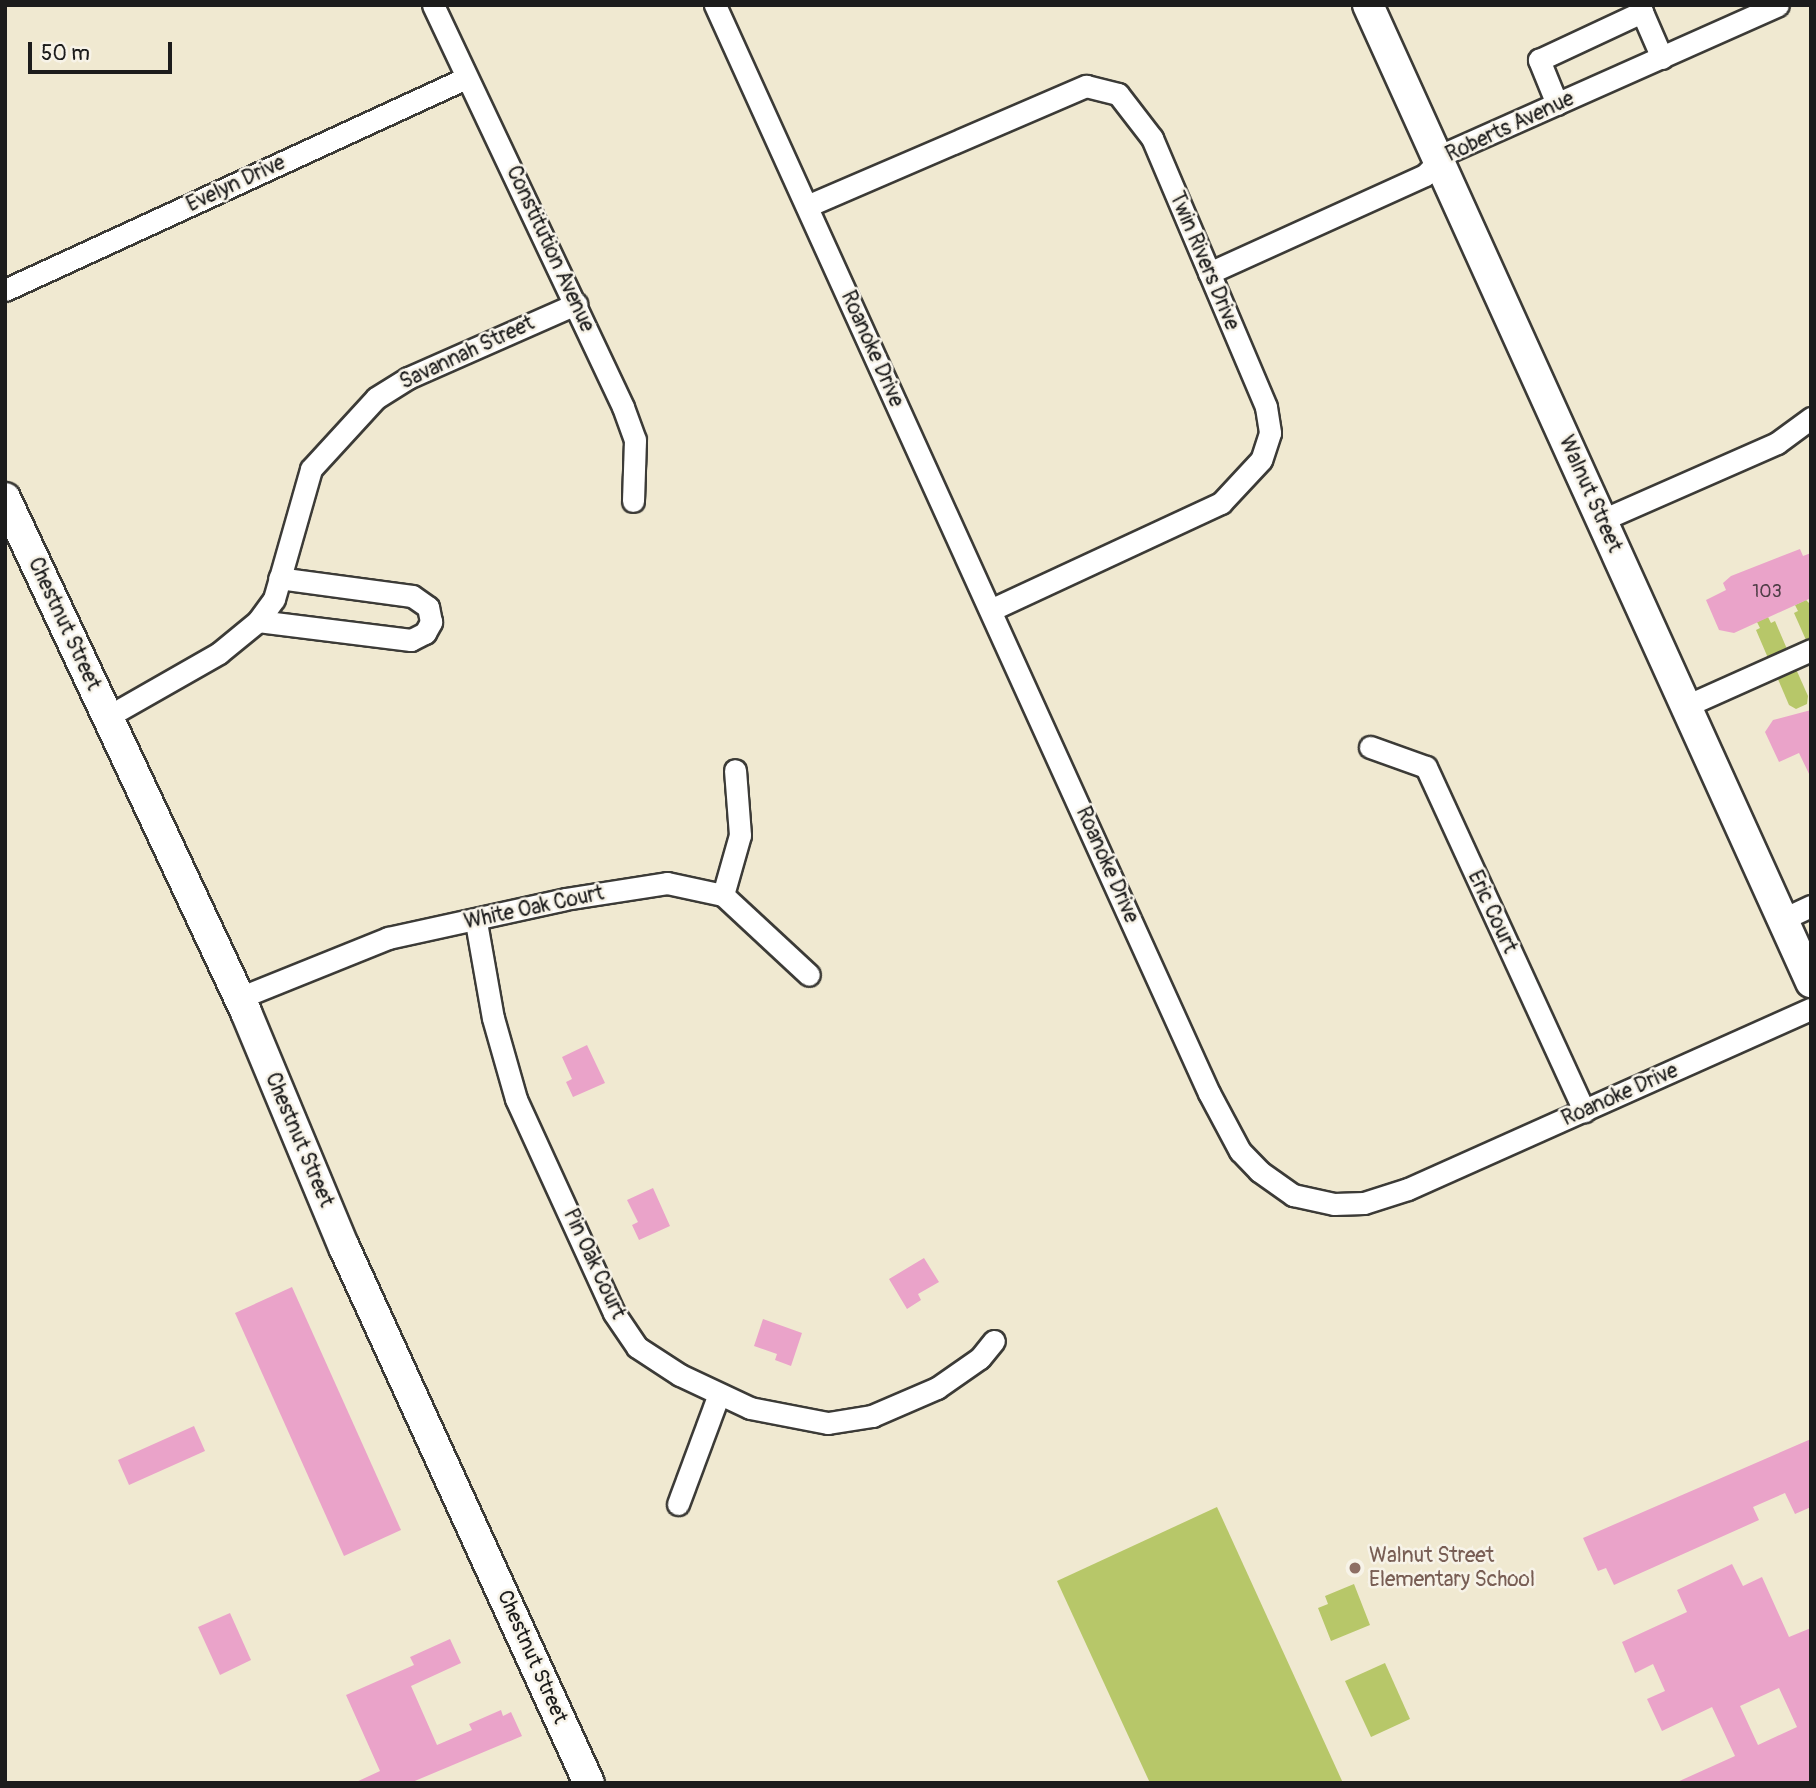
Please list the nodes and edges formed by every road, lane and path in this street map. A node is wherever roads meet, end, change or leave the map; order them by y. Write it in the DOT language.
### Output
graph roads {
  1 [pos="433,5"];
  2 [pos="715,5"];
  3 [pos="1368,5"];
  4 [pos="1778,5"];
  5 [pos="1662,58"];
  6 [pos="466,78"];
  7 [pos="1558,104"];
  8 [pos="1439,161"];
  9 [pos="807,206"];
  10 [pos="1209,273"];
  11 [pos="5,290"];
  12 [pos="576,304"];
  13 [pos="1811,418"];
  14 [pos="5,498"];
  15 [pos="633,501"];
  16 [pos="1602,520"];
  17 [pos="13,534"];
  18 [pos="279,578"];
  19 [pos="991,610"];
  20 [pos="258,621"];
  21 [pos="1811,650"];
  22 [pos="1686,706"];
  23 [pos="107,717"];
  24 [pos="1370,747"];
  25 [pos="735,770"];
  26 [pos="723,895"];
  27 [pos="1811,906"];
  28 [pos="1781,920"];
  29 [pos="476,922"];
  30 [pos="809,975"];
  31 [pos="1811,982"];
  32 [pos="239,998"];
  33 [pos="1811,1009"];
  34 [pos="1584,1111"];
  35 [pos="994,1341"];
  36 [pos="719,1394"];
  37 [pos="678,1504"];
  38 [pos="589,1783"];
  1 -- 6 [label="street, Constitution Avenue"];
  2 -- 9 [label="street, Roanoke Drive"];
  3 -- 8 [label="street, Walnut Street"];
  4 -- 5 [label="street, Roberts Avenue"];
  5 -- 7 [label="street, Roberts Avenue"];
  5 -- 7 [label="street"];
  6 -- 11 [label="street, Evelyn Drive"];
  6 -- 12 [label="street, Constitution Avenue"];
  7 -- 8 [label="street, Roberts Avenue"];
  8 -- 10 [label="street, Roberts Avenue"];
  8 -- 16 [label="street, Walnut Street"];
  9 -- 10 [label="street, Twin Rivers Drive"];
  9 -- 19 [label="street, Roanoke Drive"];
  10 -- 19 [label="street, Twin Rivers Drive"];
  12 -- 15 [label="street, Constitution Avenue"];
  12 -- 18 [label="street, Savannah Street"];
  13 -- 16 [label="street"];
  14 -- 17 [label="street, Chestnut Street"];
  16 -- 22 [label="street, Walnut Street"];
  17 -- 23 [label="street, Chestnut Street"];
  18 -- 20 [label="street, Savannah Street"];
  18 -- 20 [label="street"];
  19 -- 34 [label="street, Roanoke Drive"];
  20 -- 23 [label="street, Savannah Street"];
  21 -- 22 [label="street"];
  22 -- 28 [label="street, Walnut Street"];
  23 -- 32 [label="street, Chestnut Street"];
  24 -- 34 [label="street, Eric Court"];
  25 -- 26 [label="street"];
  26 -- 29 [label="street, White Oak Court"];
  26 -- 30 [label="street"];
  27 -- 28 [label="street"];
  28 -- 31 [label="street, Walnut Street"];
  29 -- 32 [label="street, White Oak Court"];
  29 -- 36 [label="street, Pin Oak Court"];
  32 -- 38 [label="street, Chestnut Street"];
  33 -- 34 [label="street, Roanoke Drive"];
  35 -- 36 [label="street, Pin Oak Court"];
  36 -- 37 [label="street"];
}
